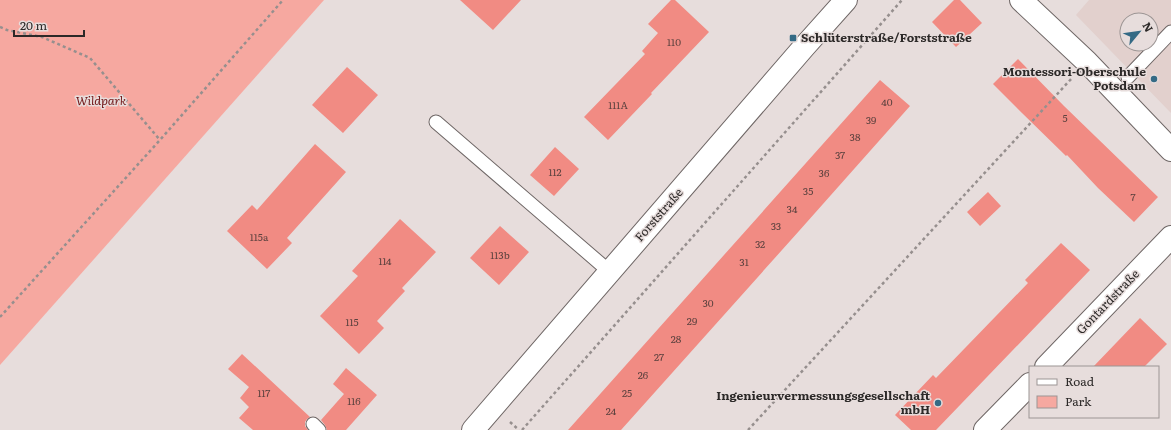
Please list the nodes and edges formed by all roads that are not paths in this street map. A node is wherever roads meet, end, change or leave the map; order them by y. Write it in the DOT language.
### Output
graph roads {
  1 [pos="846,0"];
  2 [pos="1021,0"];
  3 [pos="1171,32"];
  4 [pos="1128,77"];
  5 [pos="436,122"];
  6 [pos="1171,150"];
  7 [pos="1171,237"];
  8 [pos="610,272"];
  9 [pos="1047,366"];
  10 [pos="1029,385"];
  11 [pos="473,430"];
  12 [pos="985,430"];
  1 -- 8 [label="street, Forststraße"];
  2 -- 6 [label="street"];
  3 -- 4 [label="lane"];
  5 -- 8 [label="lane"];
  7 -- 9 [label="street, Gontardstraße"];
  8 -- 11 [label="street, Forststraße"];
  10 -- 12 [label="street"];
}
